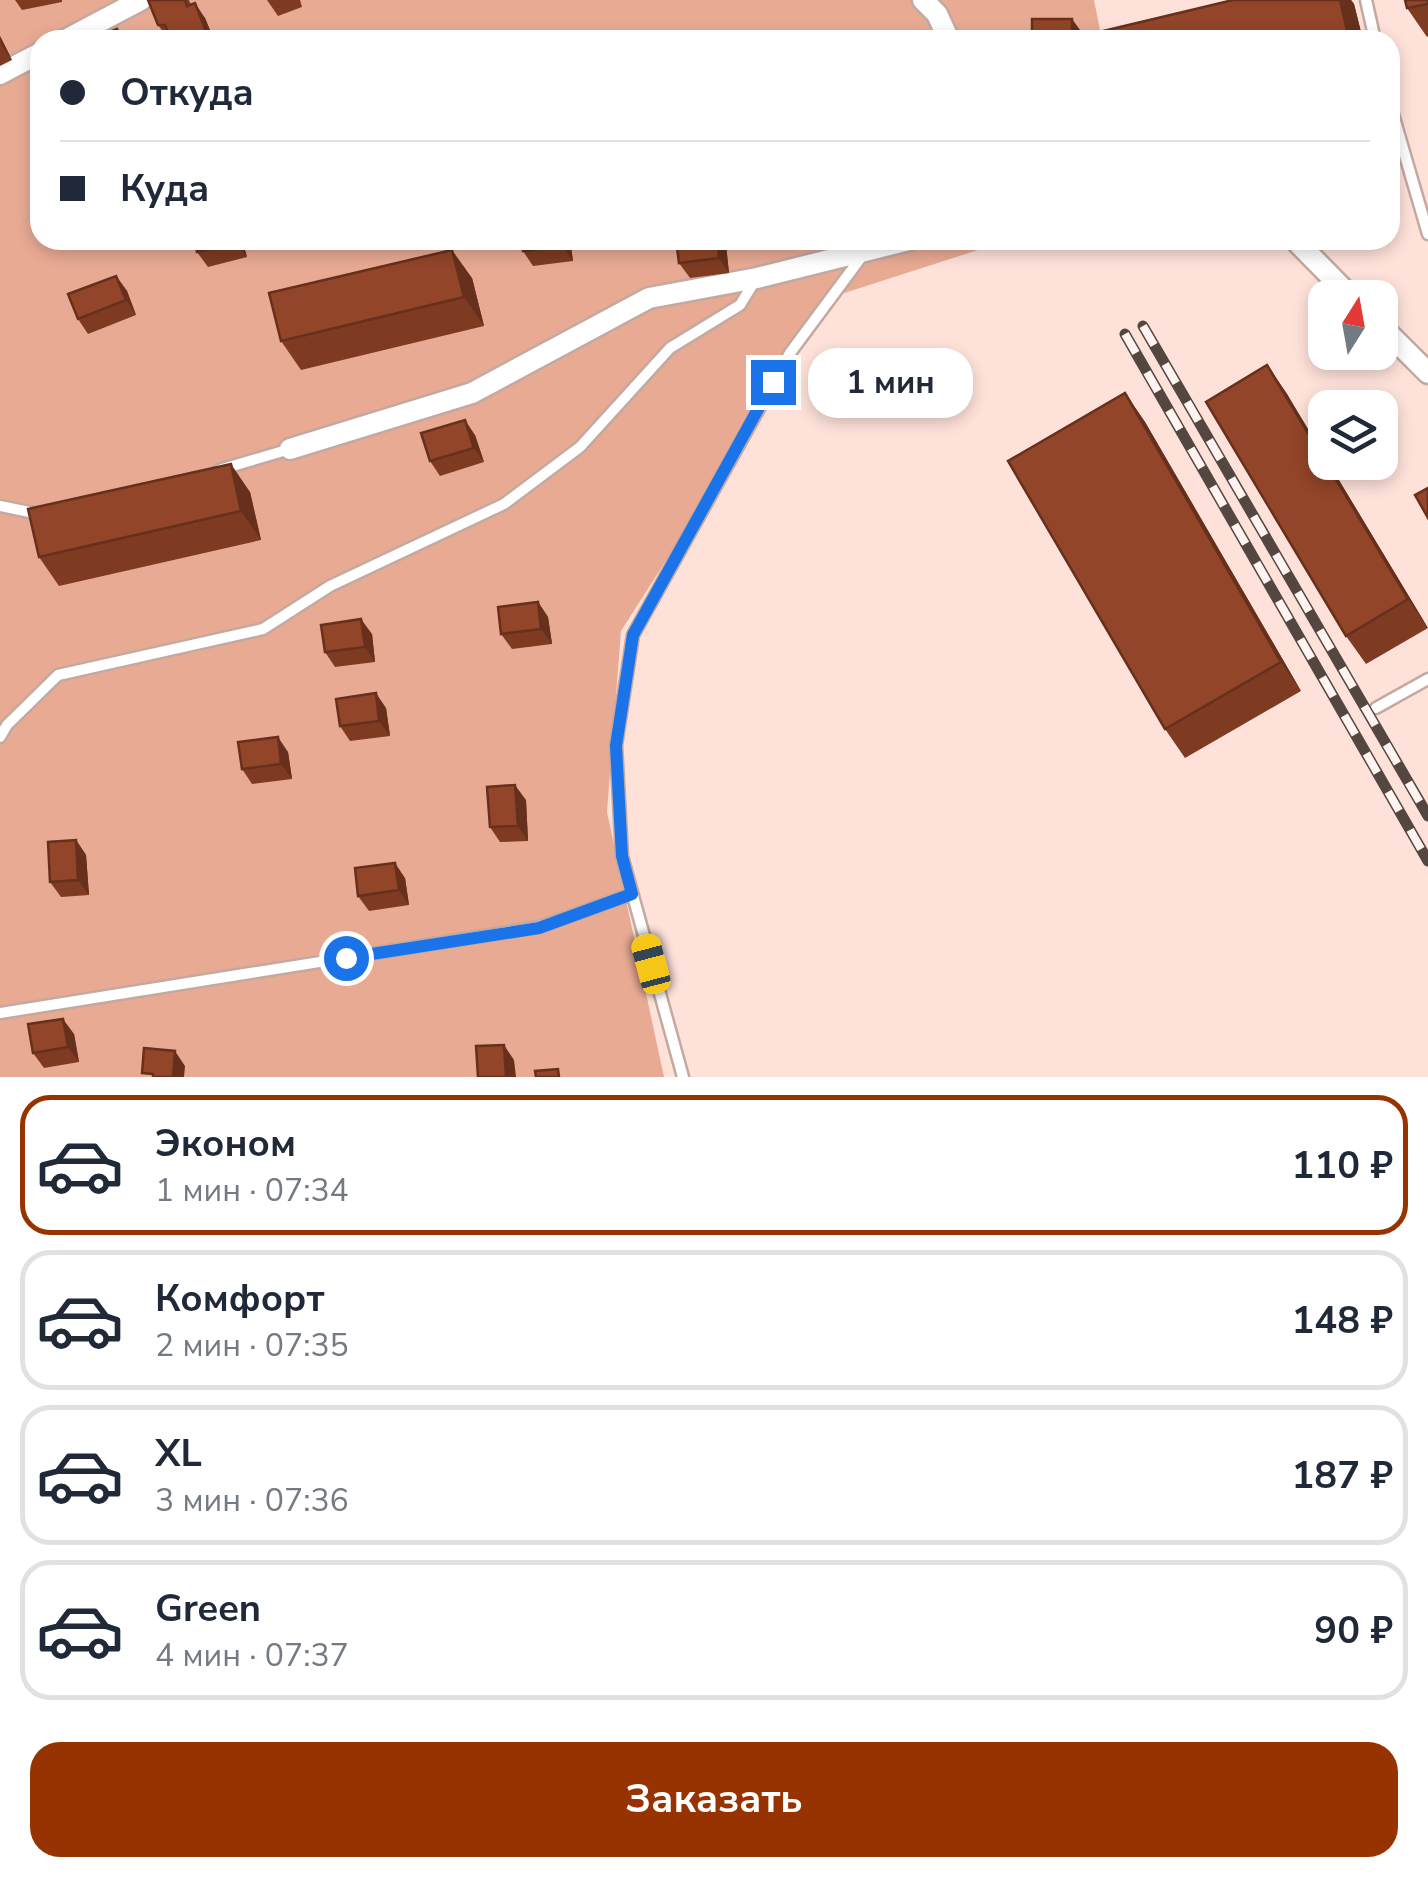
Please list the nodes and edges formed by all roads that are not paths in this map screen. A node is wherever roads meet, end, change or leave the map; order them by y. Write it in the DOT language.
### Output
graph roads {
  1 [pos="141,0"];
  2 [pos="923,0"];
  3 [pos="1366,0"];
  4 [pos="84,30"];
  5 [pos="944,30"];
  6 [pos="1373,30"];
  7 [pos="30,58"];
  8 [pos="0,74"];
  9 [pos="1400,138"];
  10 [pos="1428,234"];
  11 [pos="873,250"];
  12 [pos="1304,250"];
  13 [pos="866,252"];
  14 [pos="757,278"];
  15 [pos="1334,280"];
  16 [pos="1398,343"];
  17 [pos="1428,372"];
  18 [pos="290,449"];
  19 [pos="199,476"];
  20 [pos="0,506"];
  21 [pos="54,518"];
  22 [pos="1428,679"];
  23 [pos="1376,708"];
  24 [pos="0,737"];
  25 [pos="632,894"];
  26 [pos="0,1013"];
  27 [pos="683,1077"];
  1 -- 4 [label="street"];
  2 -- 5 [label="street"];
  3 -- 6 [label="lane"];
  7 -- 8 [label="street"];
  9 -- 10 [label="lane"];
  11 -- 13 [label="street"];
  12 -- 15 [label="street"];
  13 -- 14 [label="street"];
  13 -- 25 [label="lane"];
  14 -- 18 [label="street"];
  14 -- 24 [label="lane"];
  16 -- 17 [label="street"];
  18 -- 19 [label="lane"];
  20 -- 21 [label="lane"];
  22 -- 23 [label="lane"];
  25 -- 26 [label="lane"];
  25 -- 27 [label="lane"];
}
